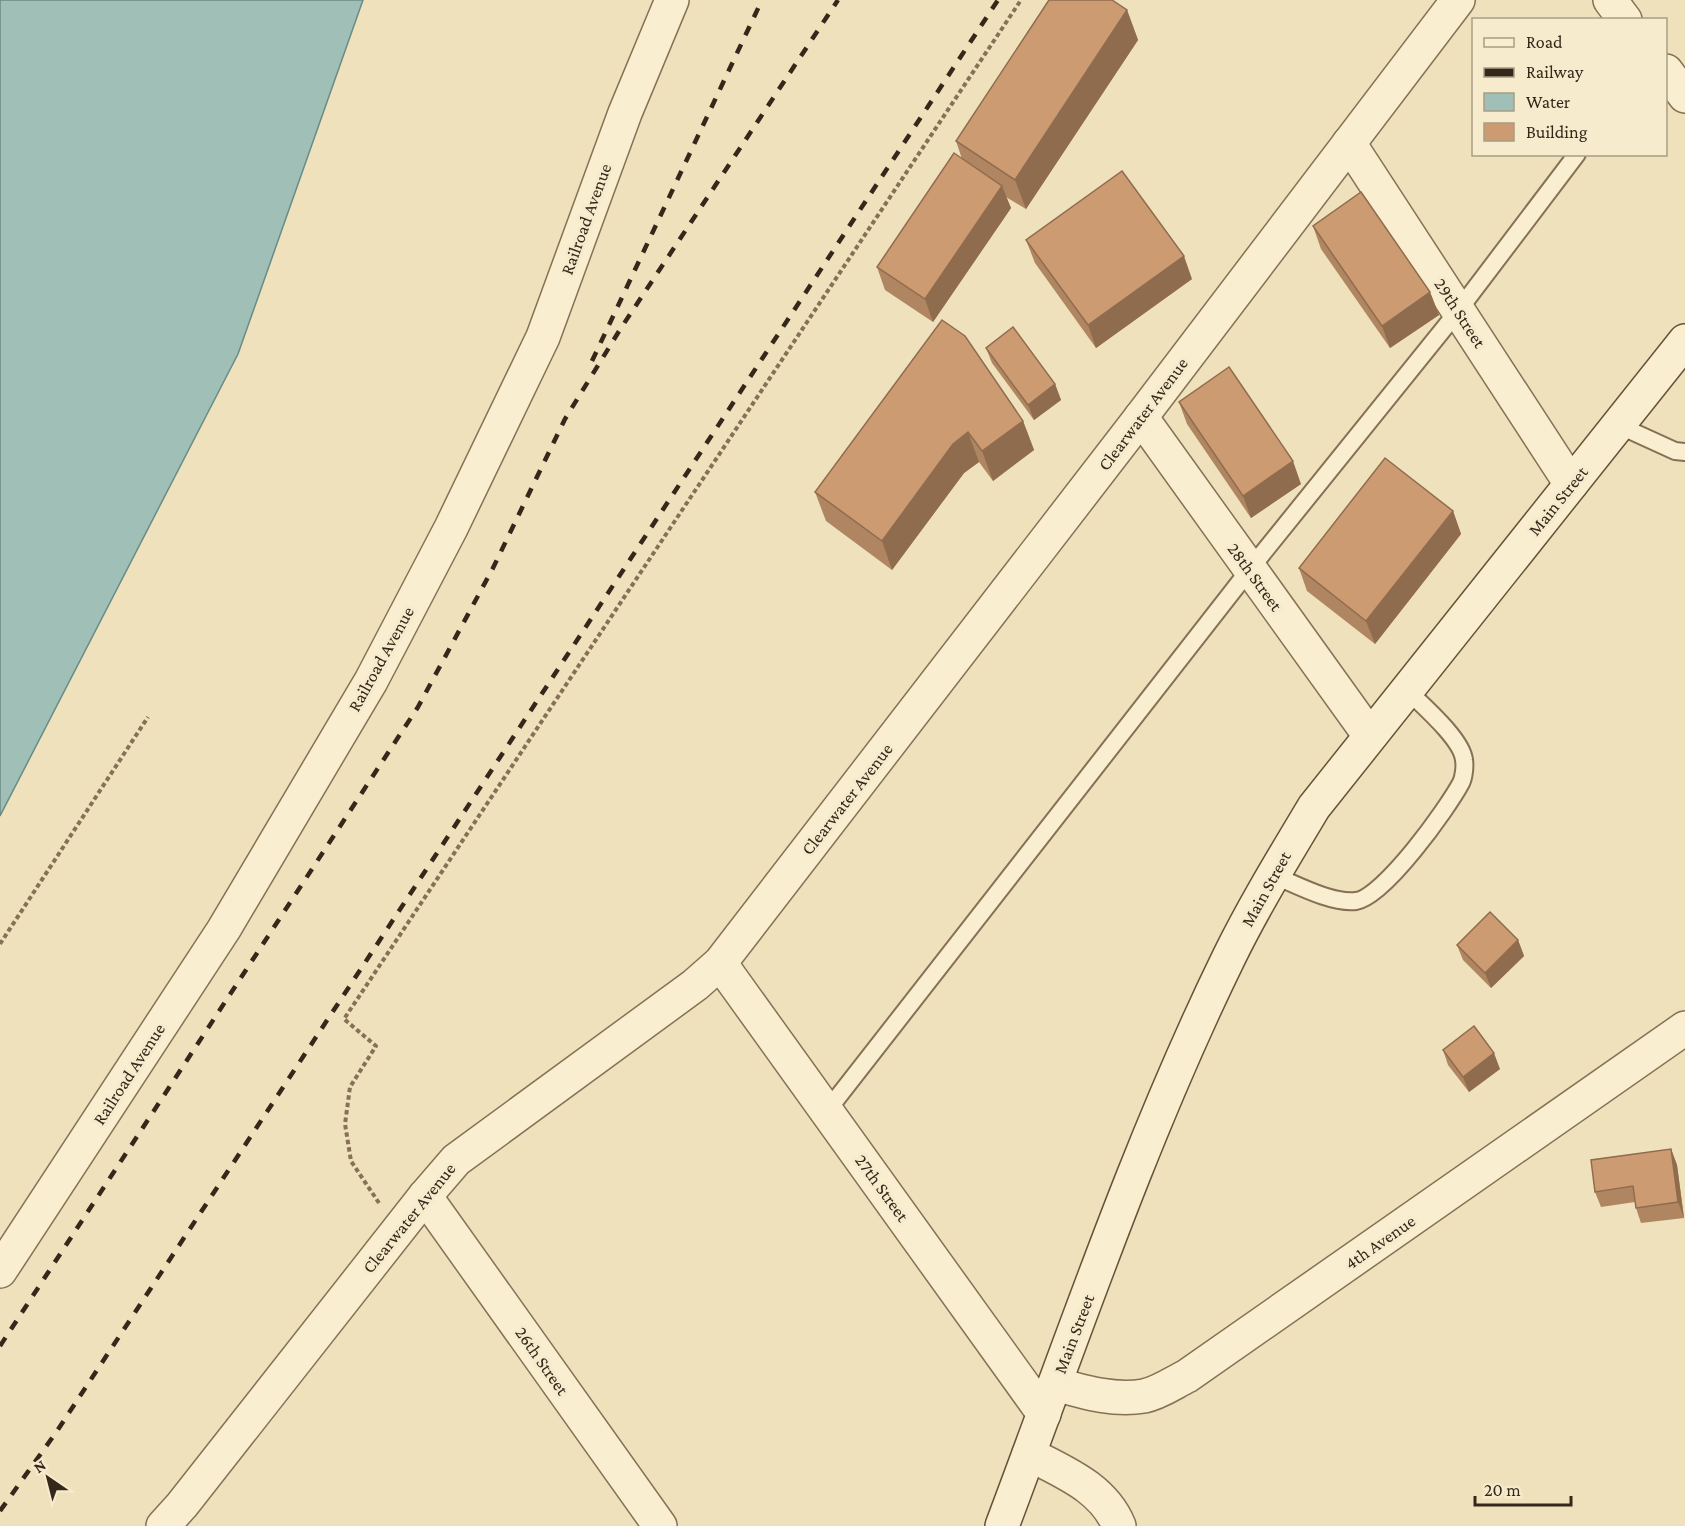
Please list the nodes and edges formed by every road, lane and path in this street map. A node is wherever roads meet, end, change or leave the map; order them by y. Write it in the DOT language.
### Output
graph roads {
  1 [pos="672,0"];
  2 [pos="1022,0"];
  3 [pos="1458,0"];
  4 [pos="1667,74"];
  5 [pos="1685,96"];
  6 [pos="1349,143"];
  7 [pos="1575,156"];
  8 [pos="1458,311"];
  9 [pos="1685,341"];
  10 [pos="1141,417"];
  11 [pos="1618,425"];
  12 [pos="1685,452"];
  13 [pos="1571,484"];
  14 [pos="1250,569"];
  15 [pos="1407,690"];
  16 [pos="148,717"];
  17 [pos="1370,736"];
  18 [pos="1273,875"];
  19 [pos="0,944"];
  20 [pos="720,963"];
  21 [pos="1685,1028"];
  22 [pos="827,1111"];
  23 [pos="424,1196"];
  24 [pos="400,1227"];
  25 [pos="0,1271"];
  26 [pos="1049,1399"];
  27 [pos="1029,1454"];
  28 [pos="180,1519"];
  29 [pos="660,1526"];
  30 [pos="1002,1526"];
  31 [pos="1119,1526"];
  1 -- 25 [label="street, Railroad Avenue"];
  2 -- 24 [label="path"];
  3 -- 6 [label="street, Clearwater Avenue"];
  4 -- 5 [label="street"];
  6 -- 8 [label="street, 29th Street"];
  6 -- 10 [label="street, Clearwater Avenue"];
  7 -- 8 [label="lane"];
  8 -- 13 [label="street, 29th Street"];
  8 -- 14 [label="lane"];
  9 -- 11 [label="street, Main Street"];
  10 -- 14 [label="street, 28th Street"];
  10 -- 20 [label="street, Clearwater Avenue"];
  11 -- 12 [label="lane"];
  11 -- 13 [label="street, Main Street"];
  13 -- 15 [label="street, Main Street"];
  14 -- 17 [label="street, 28th Street"];
  14 -- 22 [label="lane"];
  15 -- 17 [label="street, Main Street"];
  15 -- 18 [label="lane"];
  16 -- 19 [label="path"];
  17 -- 18 [label="street, Main Street"];
  18 -- 26 [label="street, Main Street"];
  20 -- 22 [label="street, 27th Street"];
  20 -- 23 [label="street, Clearwater Avenue"];
  21 -- 26 [label="street, 4th Avenue"];
  22 -- 26 [label="street, 27th Street"];
  23 -- 24 [label="street, Clearwater Avenue"];
  23 -- 29 [label="street, 26th Street"];
  24 -- 28 [label="street, Clearwater Avenue"];
  26 -- 27 [label="street, Main Street"];
  27 -- 30 [label="street, Main Street"];
  27 -- 31 [label="street"];
}
